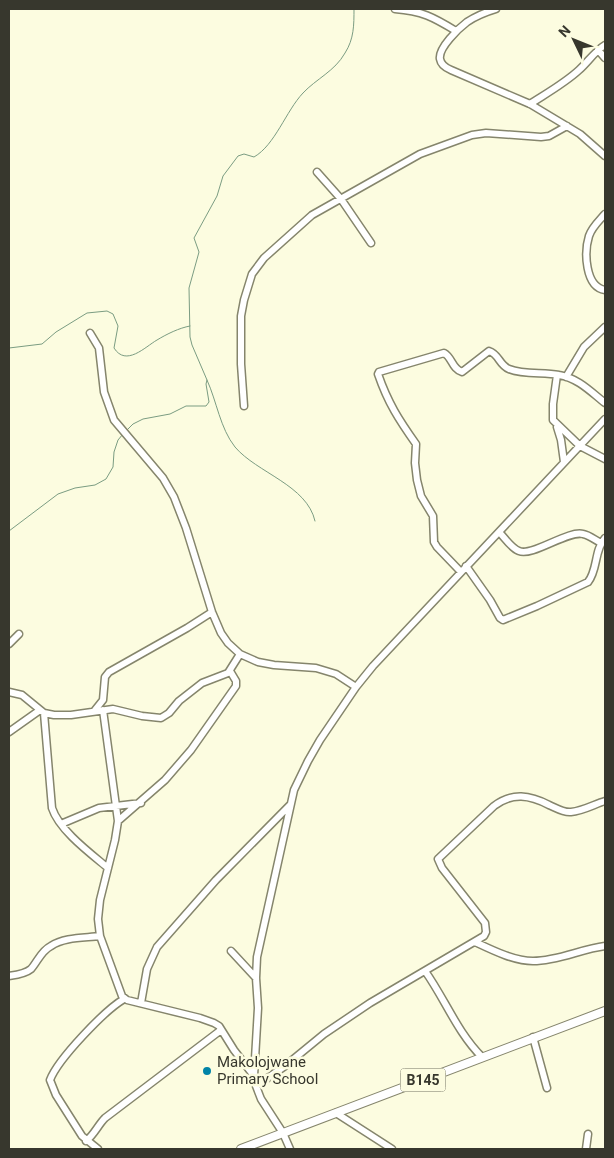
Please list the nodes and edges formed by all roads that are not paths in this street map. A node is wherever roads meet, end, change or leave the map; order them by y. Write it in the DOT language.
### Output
graph roads {
  1 [pos="395,9"];
  2 [pos="496,9"];
  3 [pos="456,31"];
  4 [pos="605,45"];
  5 [pos="598,50"];
  6 [pos="605,58"];
  7 [pos="530,104"];
  8 [pos="567,126"];
  9 [pos="605,156"];
  10 [pos="317,172"];
  11 [pos="341,199"];
  12 [pos="605,214"];
  13 [pos="371,243"];
  14 [pos="605,290"];
  15 [pos="605,327"];
  16 [pos="90,333"];
  17 [pos="557,375"];
  18 [pos="566,377"];
  19 [pos="605,403"];
  20 [pos="244,406"];
  21 [pos="605,419"];
  22 [pos="556,424"];
  23 [pos="580,446"];
  24 [pos="605,460"];
  25 [pos="564,462"];
  26 [pos="499,532"];
  27 [pos="603,541"];
  28 [pos="466,566"];
  29 [pos="461,572"];
  30 [pos="212,612"];
  31 [pos="19,634"];
  32 [pos="9,644"];
  33 [pos="240,654"];
  34 [pos="230,671"];
  35 [pos="356,687"];
  36 [pos="9,692"];
  37 [pos="103,700"];
  38 [pos="113,709"];
  39 [pos="95,710"];
  40 [pos="103,710"];
  41 [pos="42,712"];
  42 [pos="9,732"];
  43 [pos="605,801"];
  44 [pos="140,802"];
  45 [pos="290,805"];
  46 [pos="115,806"];
  47 [pos="118,821"];
  48 [pos="61,824"];
  49 [pos="108,868"];
  50 [pos="100,936"];
  51 [pos="475,942"];
  52 [pos="605,946"];
  53 [pos="231,950"];
  54 [pos="425,971"];
  55 [pos="9,976"];
  56 [pos="256,978"];
  57 [pos="124,999"];
  58 [pos="141,1004"];
  59 [pos="605,1011"];
  60 [pos="221,1030"];
  61 [pos="533,1037"];
  62 [pos="482,1057"];
  63 [pos="254,1076"];
  64 [pos="256,1086"];
  65 [pos="547,1088"];
  66 [pos="336,1113"];
  67 [pos="283,1133"];
  68 [pos="588,1134"];
  69 [pos="86,1141"];
  70 [pos="98,1149"];
  71 [pos="241,1149"];
  72 [pos="290,1149"];
  73 [pos="392,1149"];
  74 [pos="586,1149"];
  1 -- 3 [label="street"];
  2 -- 3 [label="street"];
  3 -- 7 [label="street"];
  4 -- 5 [label="street"];
  5 -- 6 [label="street"];
  5 -- 7 [label="street"];
  7 -- 8 [label="street"];
  8 -- 9 [label="street"];
  8 -- 11 [label="street"];
  10 -- 11 [label="street"];
  11 -- 13 [label="street"];
  11 -- 20 [label="street"];
  12 -- 14 [label="street"];
  15 -- 18 [label="street"];
  16 -- 30 [label="street"];
  17 -- 18 [label="street"];
  17 -- 22 [label="street"];
  17 -- 29 [label="street"];
  18 -- 19 [label="street"];
  21 -- 23 [label="street"];
  22 -- 23 [label="street"];
  22 -- 25 [label="street"];
  23 -- 24 [label="street"];
  23 -- 25 [label="street"];
  25 -- 26 [label="street"];
  26 -- 27 [label="street"];
  26 -- 28 [label="street"];
  27 -- 28 [label="street"];
  28 -- 29 [label="street"];
  29 -- 35 [label="street"];
  30 -- 33 [label="street"];
  30 -- 37 [label="street"];
  31 -- 32 [label="street"];
  33 -- 34 [label="street"];
  33 -- 35 [label="street"];
  34 -- 38 [label="street"];
  34 -- 44 [label="street"];
  35 -- 45 [label="street"];
  36 -- 41 [label="street"];
  37 -- 38 [label="street"];
  37 -- 39 [label="street"];
  38 -- 40 [label="street"];
  39 -- 40 [label="street"];
  39 -- 41 [label="street"];
  40 -- 46 [label="street"];
  41 -- 42 [label="street"];
  41 -- 48 [label="street"];
  43 -- 51 [label="street"];
  44 -- 46 [label="street"];
  44 -- 47 [label="street"];
  45 -- 56 [label="street"];
  45 -- 58 [label="street"];
  46 -- 47 [label="street"];
  46 -- 48 [label="street"];
  47 -- 49 [label="street"];
  48 -- 49 [label="street"];
  49 -- 50 [label="street"];
  50 -- 55 [label="street"];
  50 -- 57 [label="street"];
  51 -- 52 [label="street"];
  51 -- 54 [label="street"];
  53 -- 56 [label="street"];
  54 -- 62 [label="street"];
  54 -- 64 [label="street"];
  56 -- 63 [label="street"];
  57 -- 58 [label="street"];
  57 -- 69 [label="street"];
  58 -- 60 [label="street"];
  59 -- 61 [label="main road, B145"];
  60 -- 63 [label="street"];
  60 -- 69 [label="street"];
  61 -- 62 [label="main road, B145"];
  61 -- 65 [label="street"];
  62 -- 66 [label="main road, B145"];
  63 -- 64 [label="street"];
  64 -- 67 [label="street"];
  66 -- 67 [label="main road, B145"];
  66 -- 73 [label="street"];
  67 -- 71 [label="main road, B145"];
  67 -- 72 [label="street"];
  68 -- 74 [label="street"];
  69 -- 70 [label="street"];
}
